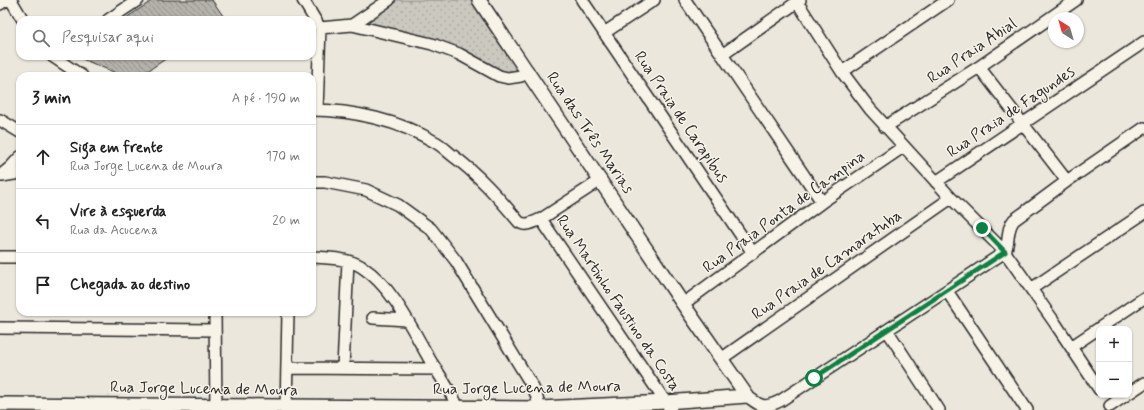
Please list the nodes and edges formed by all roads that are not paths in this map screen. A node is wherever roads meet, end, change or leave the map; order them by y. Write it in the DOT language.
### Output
graph roads {
  1 [pos="6,0"];
  2 [pos="11,0"];
  3 [pos="138,0"];
  4 [pos="303,0"];
  5 [pos="389,0"];
  6 [pos="479,0"];
  7 [pos="582,0"];
  8 [pos="654,0"];
  9 [pos="685,0"];
  10 [pos="948,0"];
  11 [pos="1076,0"];
  12 [pos="797,1"];
  13 [pos="0,4"];
  14 [pos="21,16"];
  15 [pos="114,16"];
  16 [pos="313,16"];
  17 [pos="316,21"];
  18 [pos="352,25"];
  19 [pos="320,28"];
  20 [pos="604,33"];
  21 [pos="1144,42"];
  22 [pos="722,55"];
  23 [pos="59,60"];
  24 [pos="979,67"];
  25 [pos="528,71"];
  26 [pos="76,72"];
  27 [pos="842,72"];
  28 [pos="316,94"];
  29 [pos="316,110"];
  30 [pos="0,120"];
  31 [pos="1023,123"];
  32 [pos="885,127"];
  33 [pos="1144,128"];
  34 [pos="16,130"];
  35 [pos="903,147"];
  36 [pos="16,162"];
  37 [pos="16,174"];
  38 [pos="1,176"];
  39 [pos="601,180"];
  40 [pos="1067,181"];
  41 [pos="316,182"];
  42 [pos="936,182"];
  43 [pos="951,198"];
  44 [pos="822,202"];
  45 [pos="1144,213"];
  46 [pos="541,219"];
  47 [pos="754,252"];
  48 [pos="1005,252"];
  49 [pos="0,257"];
  50 [pos="16,257"];
  51 [pos="316,257"];
  52 [pos="348,261"];
  53 [pos="1031,289"];
  54 [pos="947,291"];
  55 [pos="1144,298"];
  56 [pos="683,304"];
  57 [pos="215,316"];
  58 [pos="288,316"];
  59 [pos="373,318"];
  60 [pos="407,320"];
  61 [pos="0,328"];
  62 [pos="215,330"];
  63 [pos="887,330"];
  64 [pos="1071,347"];
  65 [pos="721,358"];
  66 [pos="287,368"];
  67 [pos="343,368"];
  68 [pos="436,369"];
  69 [pos="1144,383"];
  70 [pos="1096,384"];
  71 [pos="1132,391"];
  72 [pos="747,396"];
  73 [pos="1105,398"];
  74 [pos="1123,398"];
  75 [pos="0,404"];
  76 [pos="669,406"];
  77 [pos="216,408"];
  78 [pos="286,408"];
  79 [pos="359,408"];
  80 [pos="458,408"];
  81 [pos="764,408"];
  82 [pos="1112,408"];
  83 [pos="540,409"];
  84 [pos="939,410"];
  85 [pos="1027,410"];
  1 -- 13 [label="street"];
  2 -- 14 [label="street"];
  3 -- 15 [label="street"];
  4 -- 16 [label="street"];
  5 -- 18 [label="street"];
  6 -- 25 [label="street"];
  7 -- 20 [label="street, Rua Praia de Carapibus"];
  8 -- 20 [label="street"];
  9 -- 22 [label="street"];
  10 -- 27 [label="street"];
  11 -- 24 [label="street, Rua Praia Abial"];
  12 -- 22 [label="street"];
  12 -- 27 [label="street"];
  17 -- 19 [label="street"];
  18 -- 19 [label="street, Rua das Três Marias"];
  18 -- 25 [label="street, Rua das Três Marias"];
  19 -- 28 [label="street"];
  20 -- 47 [label="street, Rua Praia de Carapibus"];
  21 -- 31 [label="street, Rua Praia de Fagundes"];
  22 -- 44 [label="street"];
  23 -- 26 [label="street"];
  24 -- 31 [label="street"];
  24 -- 32 [label="street, Rua Praia Abial"];
  25 -- 39 [label="street, Rua das Três Marias"];
  27 -- 32 [label="street"];
  29 -- 46 [label="street, Rua Martinho Faustino da Costa"];
  30 -- 34 [label="street"];
  31 -- 40 [label="street"];
  31 -- 42 [label="street, Rua Praia de Fagundes"];
  32 -- 35 [label="street"];
  33 -- 40 [label="street"];
  35 -- 42 [label="street"];
  35 -- 44 [label="street, Rua Praia Ponta de Campina"];
  36 -- 38 [label="street"];
  37 -- 38 [label="street"];
  39 -- 46 [label="street"];
  39 -- 56 [label="street, Rua das Três Marias"];
  40 -- 48 [label="street"];
  41 -- 83 [label="street"];
  42 -- 43 [label="street"];
  43 -- 48 [label="street"];
  43 -- 65 [label="street, Rua Praia de Camaratuba"];
  44 -- 47 [label="street, Rua Praia Ponta de Campina"];
  45 -- 53 [label="street"];
  46 -- 76 [label="street, Rua Martinho Faustino da Costa"];
  47 -- 56 [label="street, Rua Praia Ponta de Campina"];
  48 -- 53 [label="street"];
  48 -- 54 [label="street"];
  49 -- 50 [label="street"];
  51 -- 52 [label="street"];
  52 -- 60 [label="street"];
  52 -- 67 [label="street"];
  53 -- 64 [label="street"];
  54 -- 63 [label="street"];
  54 -- 85 [label="street"];
  55 -- 64 [label="street"];
  56 -- 65 [label="street, Rua das Três Marias"];
  57 -- 62 [label="street"];
  58 -- 66 [label="street"];
  59 -- 60 [label="street"];
  60 -- 68 [label="street"];
  61 -- 62 [label="street"];
  62 -- 77 [label="street"];
  63 -- 81 [label="street"];
  63 -- 84 [label="street"];
  64 -- 70 [label="street"];
  65 -- 72 [label="street, Rua das Três Marias"];
  66 -- 67 [label="street"];
  66 -- 78 [label="street"];
  67 -- 68 [label="street"];
  68 -- 80 [label="street"];
  69 -- 71 [label="street"];
  72 -- 76 [label="street, Rua Jorge Lucena de Moura"];
  72 -- 81 [label="street"];
  73 -- 82 [label="street"];
  74 -- 82 [label="street"];
  75 -- 77 [label="street, Rua Jorge Lucena de Moura"];
  76 -- 83 [label="street, Rua Jorge Lucena de Moura"];
  77 -- 78 [label="street, Rua Jorge Lucena de Moura"];
  78 -- 79 [label="street, Rua Jorge Lucena de Moura"];
  79 -- 80 [label="street, Rua Jorge Lucena de Moura"];
  80 -- 83 [label="street, Rua Jorge Lucena de Moura"];
}
